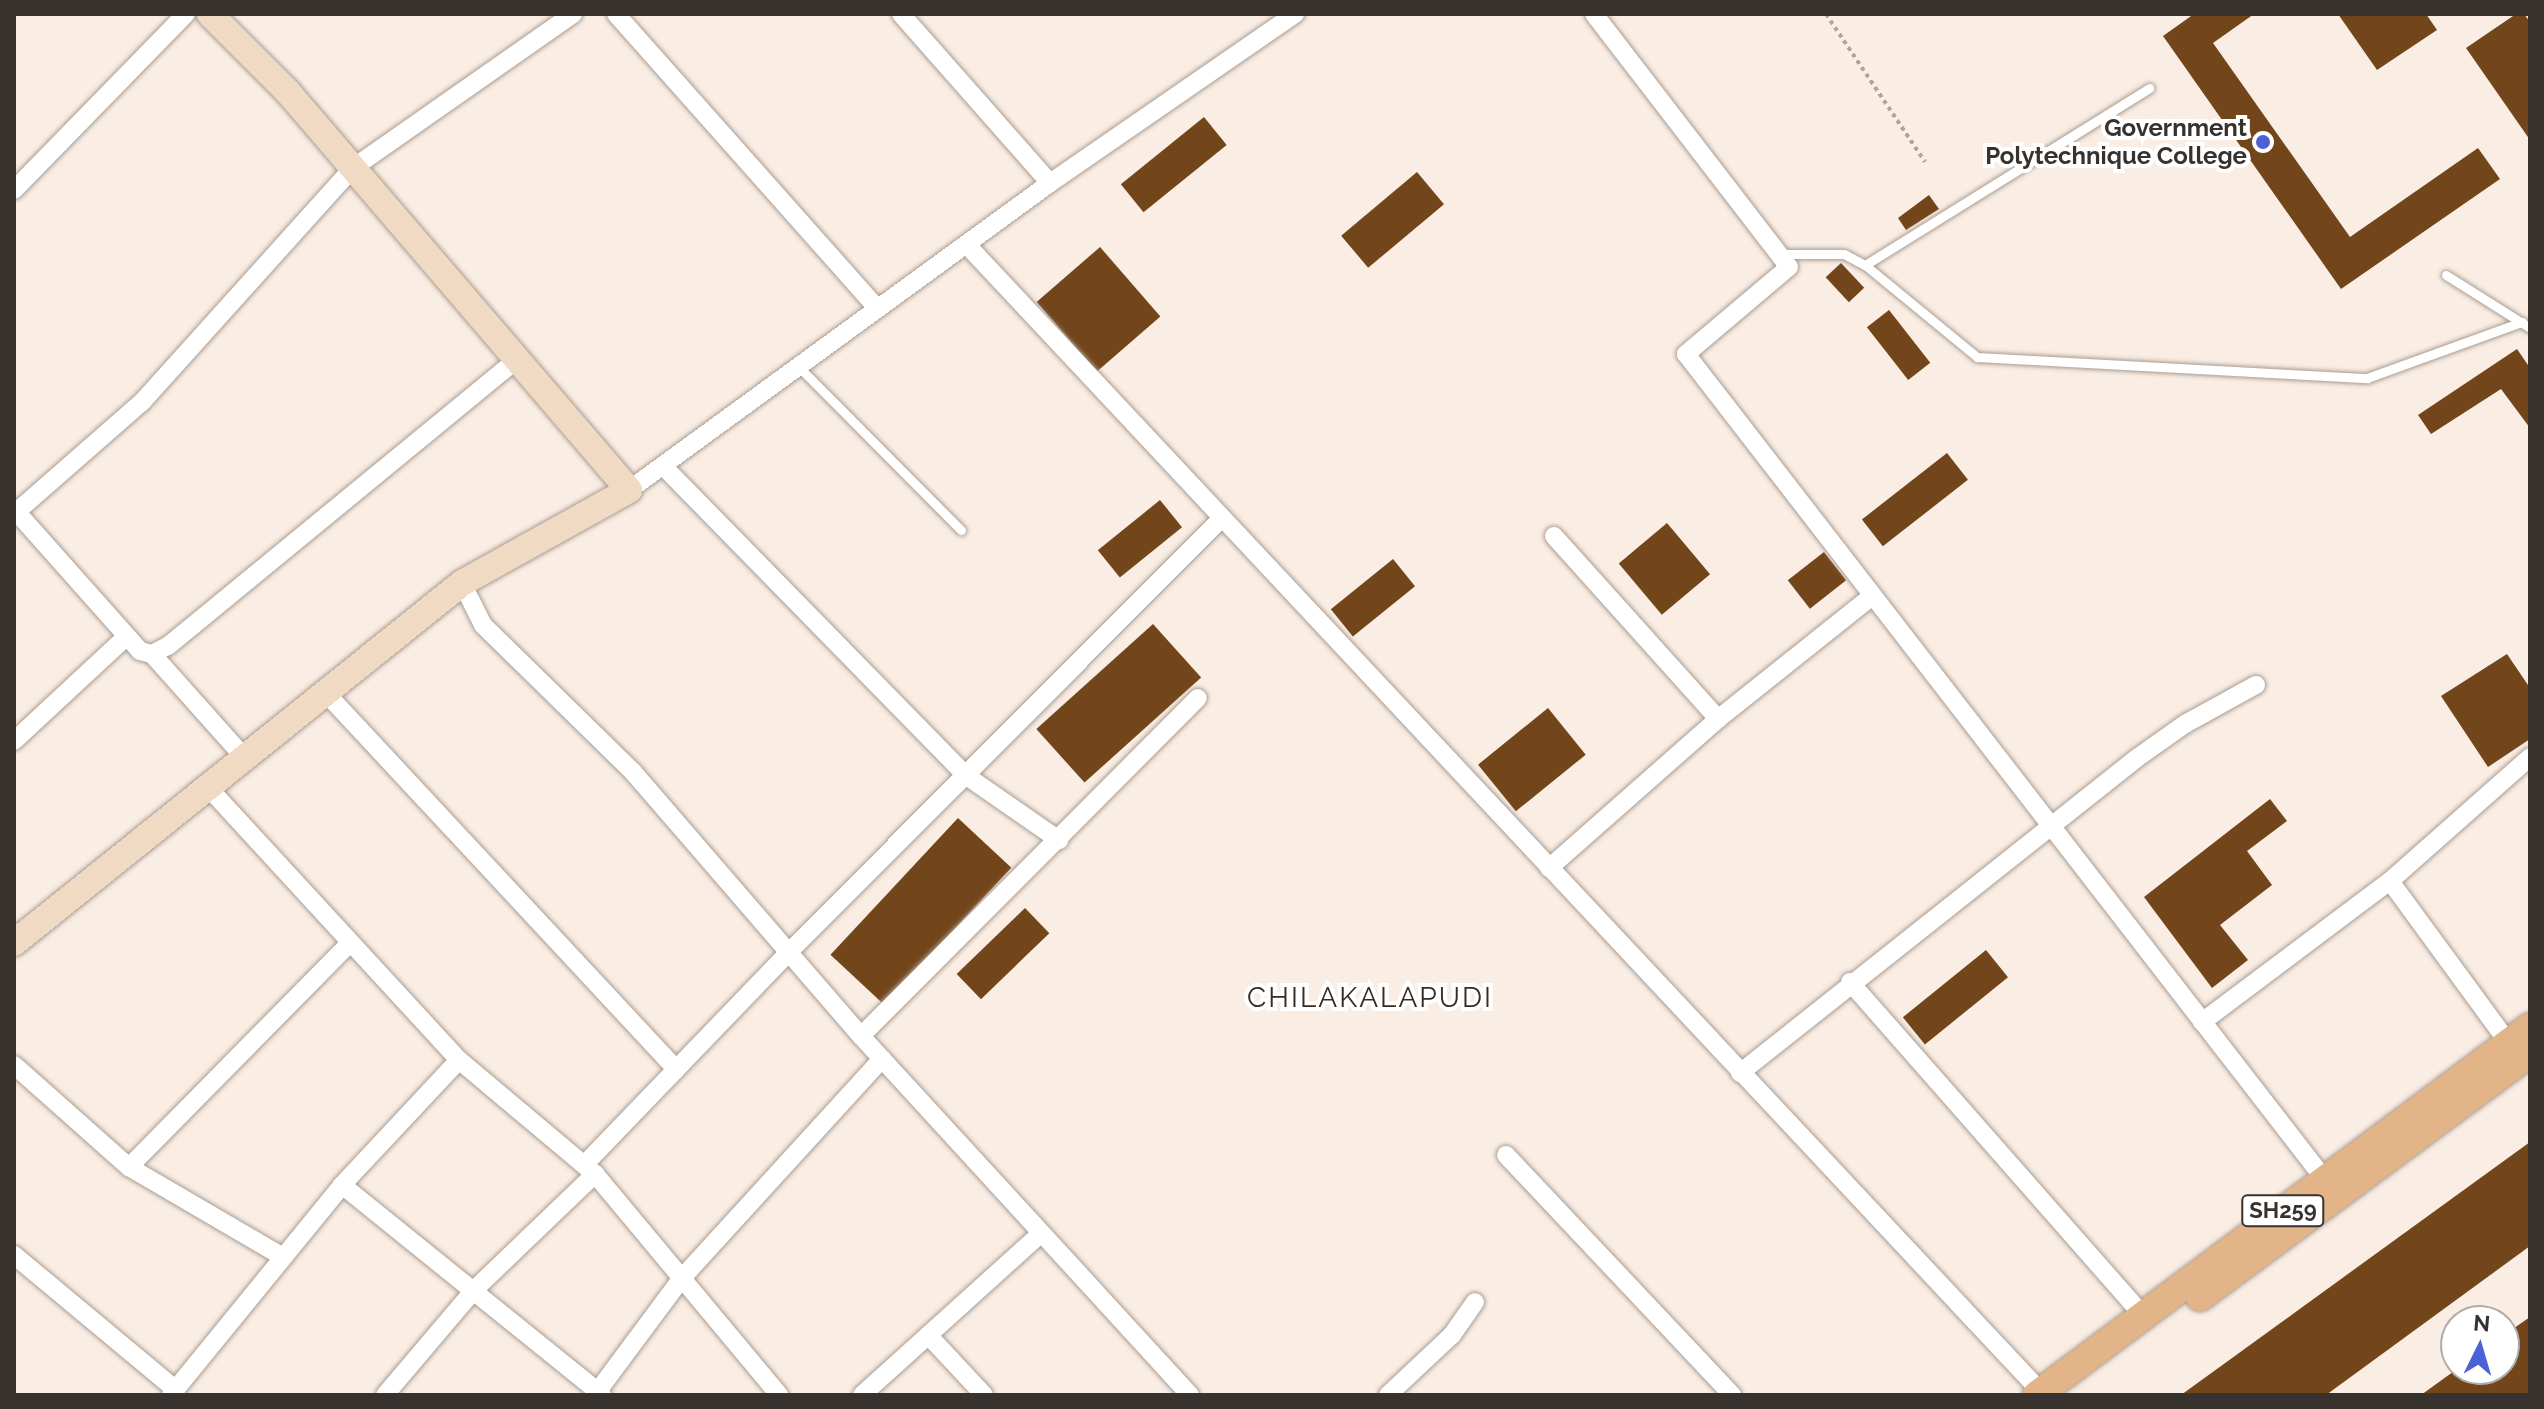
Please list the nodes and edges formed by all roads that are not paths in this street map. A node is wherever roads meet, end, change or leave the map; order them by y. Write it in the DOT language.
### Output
graph roads {
  1 [pos="186,14"];
  2 [pos="210,14"];
  3 [pos="573,14"];
  4 [pos="616,14"];
  5 [pos="1295,14"];
  6 [pos="1594,14"];
  7 [pos="910,17"];
  8 [pos="2149,88"];
  9 [pos="353,168"];
  10 [pos="1050,183"];
  11 [pos="14,190"];
  12 [pos="967,245"];
  13 [pos="1780,254"];
  14 [pos="1865,265"];
  15 [pos="2446,275"];
  16 [pos="877,308"];
  17 [pos="2526,325"];
  18 [pos="519,358"];
  19 [pos="799,367"];
  20 [pos="663,466"];
  21 [pos="629,490"];
  22 [pos="15,512"];
  23 [pos="1222,518"];
  24 [pos="961,530"];
  25 [pos="1554,536"];
  26 [pos="462,583"];
  27 [pos="1872,596"];
  28 [pos="126,637"];
  29 [pos="152,654"];
  30 [pos="2256,685"];
  31 [pos="324,691"];
  32 [pos="1198,698"];
  33 [pos="1718,719"];
  34 [pos="14,741"];
  35 [pos="242,755"];
  36 [pos="2530,757"];
  37 [pos="968,777"];
  38 [pos="206,785"];
  39 [pos="2050,825"];
  40 [pos="1059,840"];
  41 [pos="1549,868"];
  42 [pos="2390,881"];
  43 [pos="14,943"];
  44 [pos="350,943"];
  45 [pos="791,950"];
  46 [pos="1850,982"];
  47 [pos="2202,1022"];
  48 [pos="861,1036"];
  49 [pos="2523,1040"];
  50 [pos="882,1059"];
  51 [pos="459,1060"];
  52 [pos="14,1065"];
  53 [pos="676,1069"];
  54 [pos="1740,1073"];
  55 [pos="1506,1155"];
  56 [pos="129,1167"];
  57 [pos="590,1169"];
  58 [pos="2325,1180"];
  59 [pos="342,1185"];
  60 [pos="1040,1234"];
  61 [pos="14,1255"];
  62 [pos="283,1257"];
  63 [pos="681,1279"];
  64 [pos="474,1290"];
  65 [pos="1475,1302"];
  66 [pos="2143,1316"];
  67 [pos="928,1335"];
  68 [pos="173,1392"];
  69 [pos="599,1394"];
  70 [pos="2048,1394"];
  71 [pos="385,1395"];
  72 [pos="779,1395"];
  73 [pos="862,1395"];
  74 [pos="984,1395"];
  75 [pos="1190,1395"];
  76 [pos="1388,1395"];
  77 [pos="1732,1395"];
  1 -- 11 [label="street"];
  2 -- 9 [label="street"];
  3 -- 9 [label="street"];
  4 -- 16 [label="street"];
  5 -- 10 [label="street"];
  6 -- 13 [label="street"];
  7 -- 10 [label="street"];
  8 -- 14 [label="lane"];
  9 -- 18 [label="street"];
  9 -- 22 [label="street"];
  10 -- 12 [label="street"];
  12 -- 16 [label="street"];
  12 -- 23 [label="street"];
  13 -- 14 [label="lane"];
  13 -- 27 [label="street"];
  14 -- 17 [label="lane"];
  15 -- 17 [label="lane"];
  16 -- 19 [label="street"];
  18 -- 21 [label="street"];
  18 -- 29 [label="street"];
  19 -- 20 [label="street"];
  19 -- 24 [label="lane"];
  20 -- 21 [label="street"];
  20 -- 37 [label="street"];
  21 -- 26 [label="street"];
  22 -- 28 [label="street"];
  23 -- 37 [label="street"];
  23 -- 41 [label="street"];
  25 -- 33 [label="street"];
  26 -- 31 [label="street"];
  26 -- 45 [label="street"];
  27 -- 33 [label="street"];
  27 -- 39 [label="street"];
  28 -- 29 [label="street"];
  28 -- 34 [label="street"];
  29 -- 35 [label="street"];
  30 -- 39 [label="street"];
  31 -- 35 [label="street"];
  31 -- 53 [label="street"];
  32 -- 40 [label="street"];
  33 -- 41 [label="street"];
  35 -- 38 [label="street"];
  36 -- 42 [label="street"];
  37 -- 40 [label="street"];
  37 -- 45 [label="street"];
  38 -- 43 [label="street"];
  38 -- 44 [label="street"];
  39 -- 46 [label="street"];
  39 -- 47 [label="street"];
  40 -- 48 [label="street"];
  41 -- 54 [label="street"];
  42 -- 47 [label="street"];
  42 -- 49 [label="street"];
  44 -- 51 [label="street"];
  44 -- 56 [label="street"];
  45 -- 48 [label="street"];
  45 -- 53 [label="street"];
  46 -- 54 [label="street"];
  46 -- 66 [label="street"];
  47 -- 58 [label="street"];
  48 -- 50 [label="street"];
  49 -- 58 [label="main road, SH259"];
  49 -- 70 [label="main road, SH259"];
  50 -- 60 [label="street"];
  50 -- 63 [label="street"];
  51 -- 57 [label="street"];
  51 -- 59 [label="street"];
  52 -- 56 [label="street"];
  53 -- 57 [label="street"];
  54 -- 70 [label="street"];
  55 -- 77 [label="street"];
  56 -- 62 [label="street"];
  57 -- 63 [label="street"];
  57 -- 64 [label="street"];
  58 -- 66 [label="main road, SH259"];
  59 -- 62 [label="street"];
  59 -- 64 [label="street"];
  60 -- 67 [label="street"];
  60 -- 75 [label="street"];
  61 -- 68 [label="street"];
  62 -- 68 [label="street"];
  63 -- 69 [label="street"];
  63 -- 72 [label="street"];
  64 -- 69 [label="street"];
  64 -- 71 [label="street"];
  65 -- 76 [label="street"];
  66 -- 70 [label="main road, SH259"];
  67 -- 73 [label="street"];
  67 -- 74 [label="street"];
}
